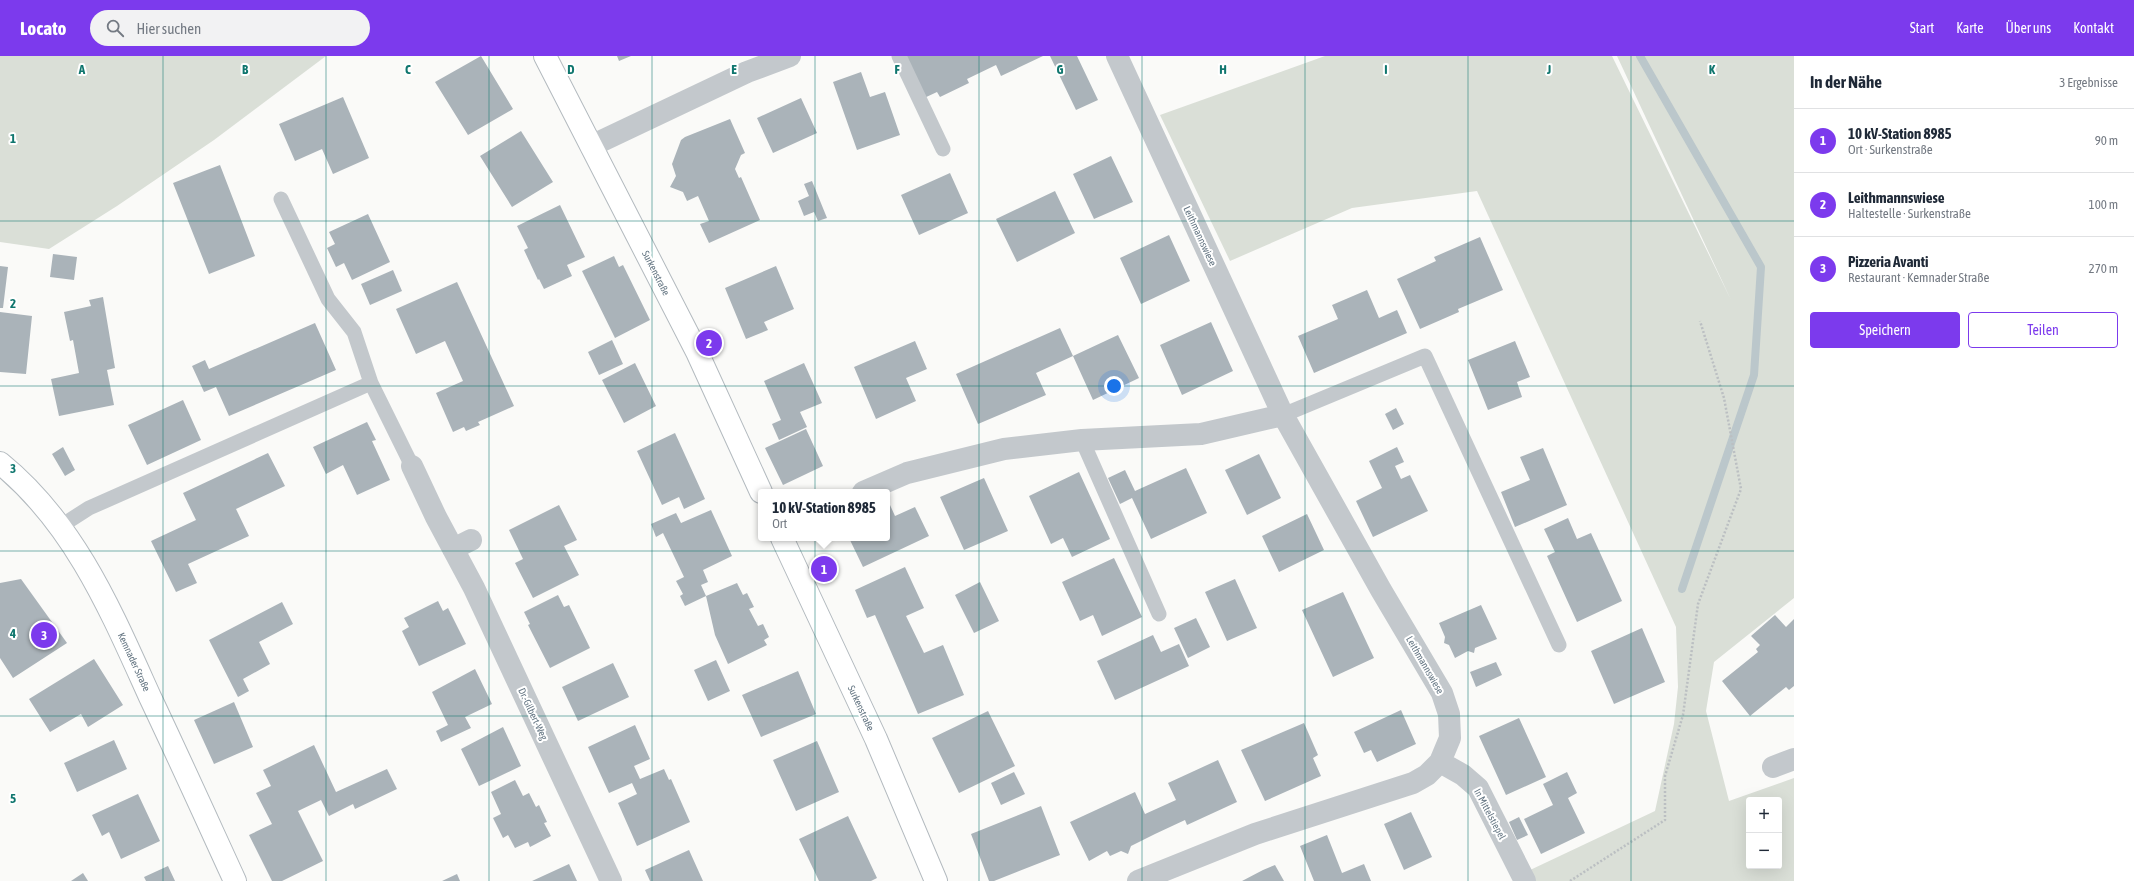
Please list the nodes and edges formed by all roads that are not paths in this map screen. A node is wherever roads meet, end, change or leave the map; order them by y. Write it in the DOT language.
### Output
graph roads {
  1 [pos="545,56"];
  2 [pos="790,56"];
  3 [pos="899,56"];
  4 [pos="1117,56"];
  5 [pos="591,146"];
  6 [pos="943,149"];
  7 [pos="281,199"];
  8 [pos="371,383"];
  9 [pos="1283,415"];
  10 [pos="1082,440"];
  11 [pos="0,463"];
  12 [pos="412,466"];
  13 [pos="760,489"];
  14 [pos="870,489"];
  15 [pos="61,526"];
  16 [pos="783,541"];
  17 [pos="1159,614"];
  18 [pos="1559,645"];
  19 [pos="1794,759"];
  20 [pos="1440,762"];
  21 [pos="1773,767"];
  22 [pos="235,881"];
  23 [pos="611,881"];
  24 [pos="936,881"];
  25 [pos="1138,881"];
  26 [pos="1525,881"];
  1 -- 5 [label="street, Surkenstraße"];
  2 -- 5 [label="street"];
  3 -- 6 [label="lane"];
  4 -- 9 [label="street, Leithmannswiese"];
  5 -- 13 [label="street, Surkenstraße"];
  7 -- 8 [label="lane"];
  8 -- 12 [label="lane"];
  8 -- 15 [label="lane"];
  9 -- 10 [label="street"];
  9 -- 18 [label="lane"];
  9 -- 20 [label="street, Leithmannswiese"];
  10 -- 14 [label="street"];
  10 -- 17 [label="lane"];
  11 -- 15 [label="street, Kemnader Straße"];
  12 -- 23 [label="street, Dr.-Gilbert-Weg"];
  15 -- 22 [label="street, Kemnader Straße"];
  16 -- 24 [label="street, Surkenstraße"];
  19 -- 21 [label="street"];
  20 -- 25 [label="street, Leithmannswiese"];
  20 -- 26 [label="street, In Mittelstiepel"];
}
